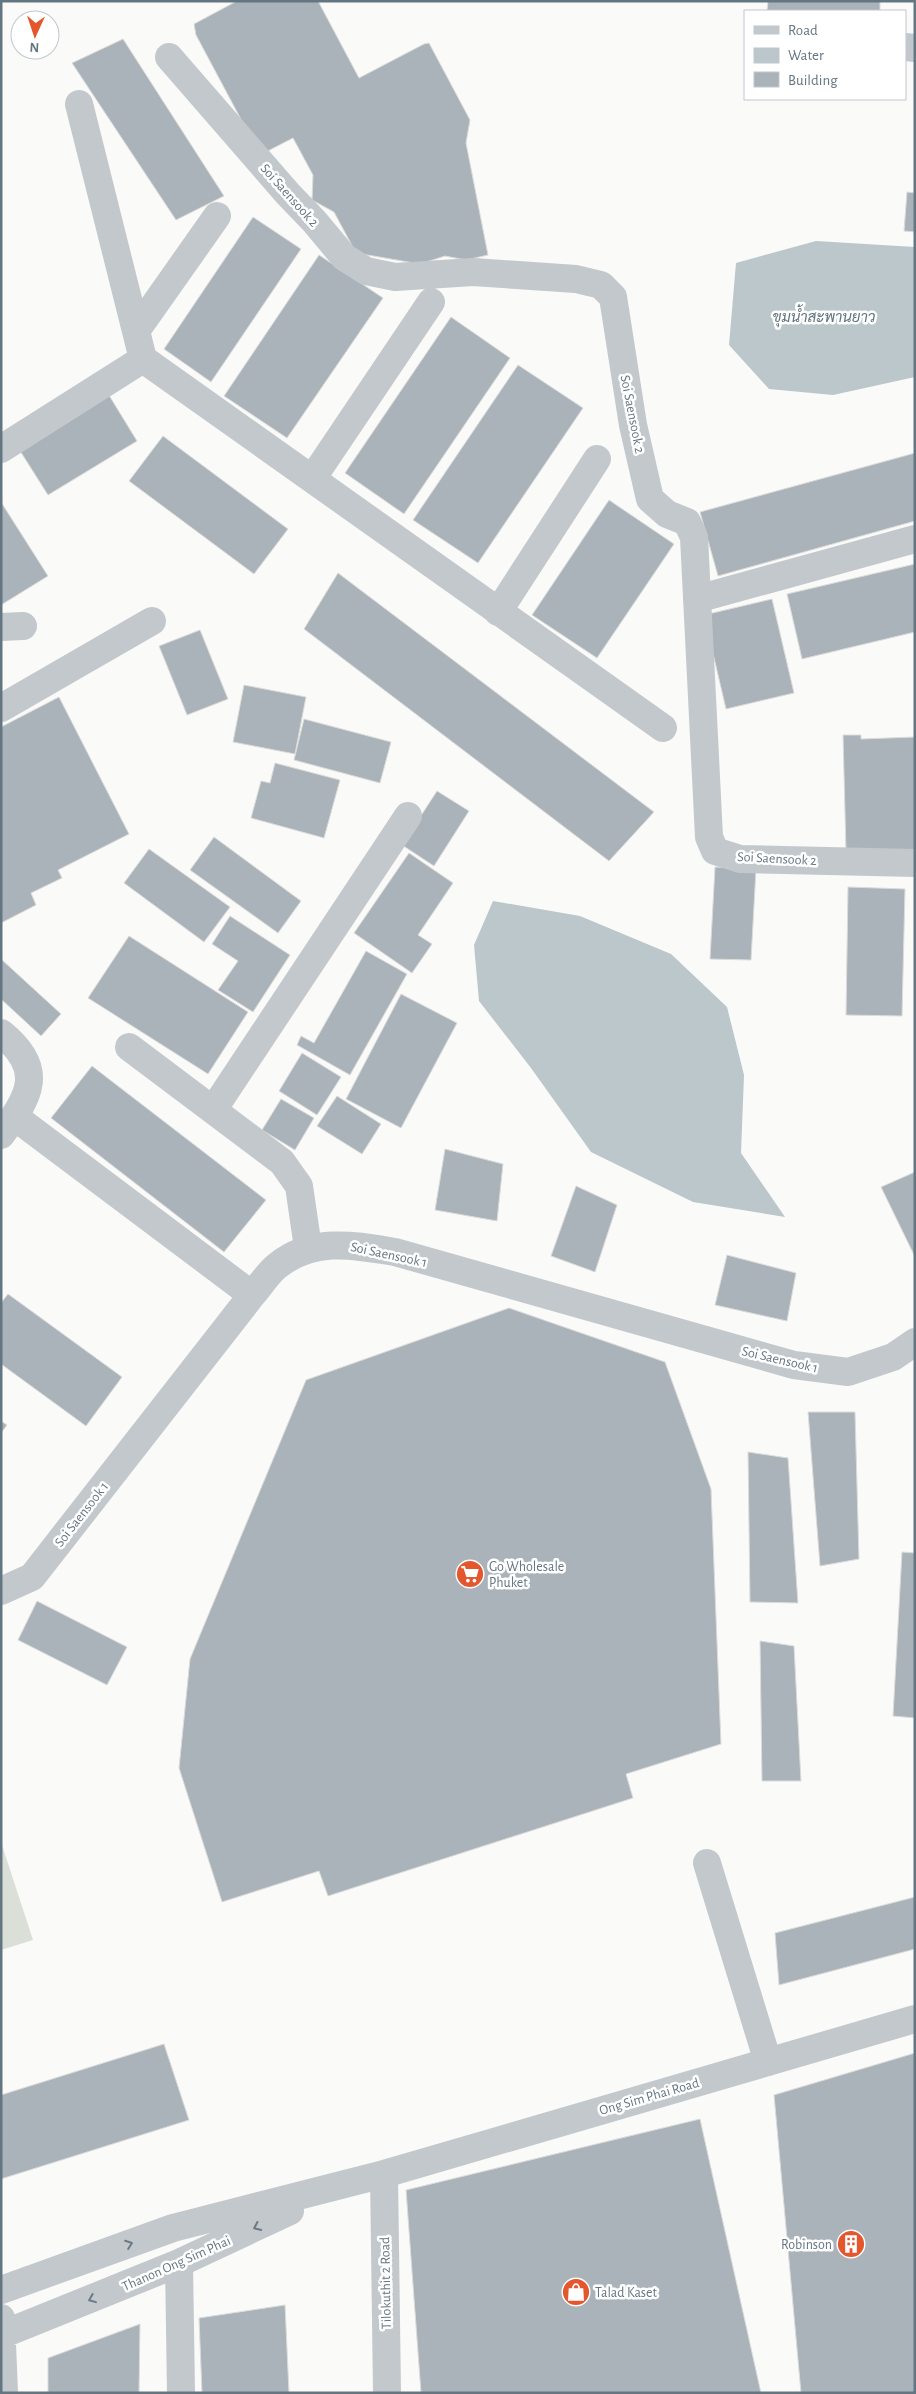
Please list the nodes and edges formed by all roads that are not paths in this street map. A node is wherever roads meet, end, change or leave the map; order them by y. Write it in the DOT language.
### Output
graph roads {
  1 [pos="169,58"];
  2 [pos="79,104"];
  3 [pos="217,216"];
  4 [pos="431,302"];
  5 [pos="136,331"];
  6 [pos="143,360"];
  7 [pos="1,449"];
  8 [pos="597,459"];
  9 [pos="312,479"];
  10 [pos="915,539"];
  11 [pos="697,599"];
  12 [pos="498,612"];
  13 [pos="152,621"];
  14 [pos="1,708"];
  15 [pos="663,728"];
  16 [pos="408,816"];
  17 [pos="915,863"];
  18 [pos="1,1034"];
  19 [pos="129,1047"];
  20 [pos="213,1110"];
  21 [pos="8,1126"];
  22 [pos="308,1248"];
  23 [pos="252,1295"];
  24 [pos="915,1342"];
  25 [pos="1,1591"];
  26 [pos="707,1863"];
  27 [pos="915,2019"];
  28 [pos="768,2062"];
  29 [pos="384,2174"];
  30 [pos="348,2183"];
  31 [pos="180,2263"];
  32 [pos="1,2290"];
  33 [pos="1,2318"];
  34 [pos="2,2335"];
  35 [pos="4,2393"];
  36 [pos="181,2393"];
  37 [pos="387,2393"];
  1 -- 11 [label="street, Soi Saensook 2"];
  2 -- 5 [label="street"];
  3 -- 5 [label="street"];
  4 -- 9 [label="street"];
  5 -- 6 [label="street"];
  6 -- 7 [label="street"];
  6 -- 9 [label="street"];
  8 -- 12 [label="street"];
  9 -- 12 [label="street"];
  10 -- 11 [label="street"];
  11 -- 17 [label="street, Soi Saensook 2"];
  12 -- 15 [label="street"];
  13 -- 14 [label="street"];
  16 -- 20 [label="street"];
  18 -- 21 [label="street"];
  19 -- 20 [label="street"];
  20 -- 22 [label="street"];
  21 -- 23 [label="street"];
  22 -- 23 [label="street, Soi Saensook 1"];
  22 -- 24 [label="street, Soi Saensook 1"];
  23 -- 25 [label="street, Soi Saensook 1"];
  26 -- 28 [label="street"];
  27 -- 28 [label="street, Ong Sim Phai Road"];
  28 -- 29 [label="street, Ong Sim Phai Road"];
  29 -- 30 [label="street, Thanon Ong Sim Phai"];
  29 -- 37 [label="street, Tilokuthit 2 Road"];
  30 -- 31 [label="street, Thanon Ong Sim Phai, one-way"];
  32 -- 30 [label="street, Thanon Ong Sim Phai, one-way"];
  31 -- 34 [label="street, Thanon Ong Sim Phai, one-way"];
  31 -- 36 [label="street"];
  33 -- 34 [label="street"];
  34 -- 35 [label="street"];
}
